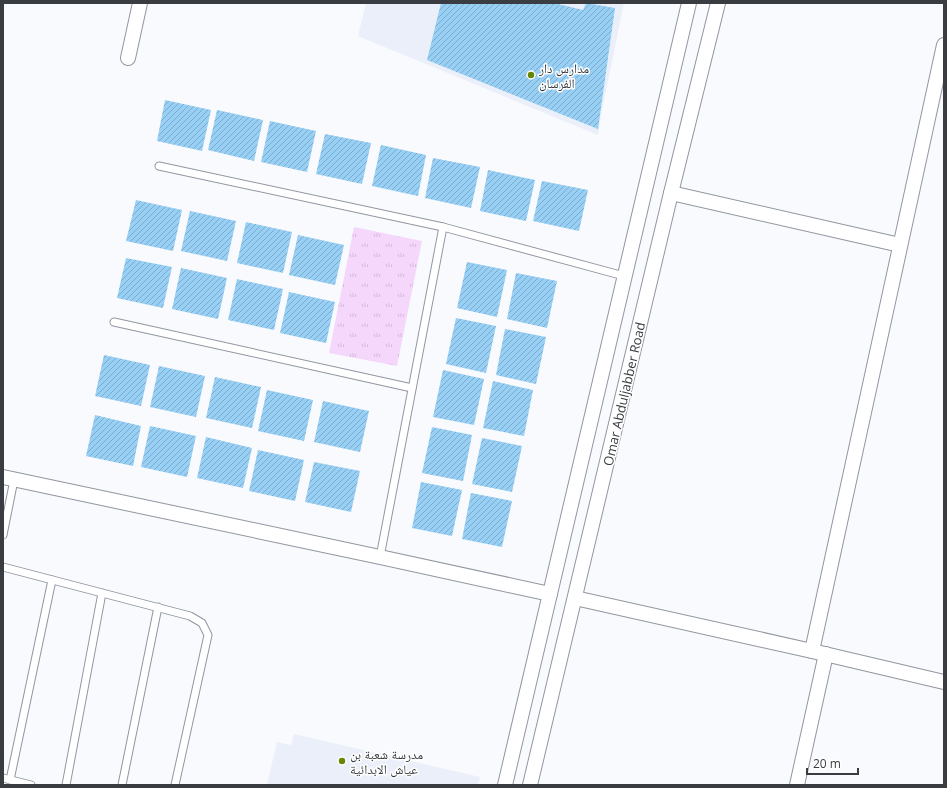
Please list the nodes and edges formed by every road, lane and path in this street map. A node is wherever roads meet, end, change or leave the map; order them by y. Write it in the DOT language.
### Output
graph roads {
  1 [pos="140,3"];
  2 [pos="688,3"];
  3 [pos="718,3"];
  4 [pos="944,45"];
  5 [pos="128,58"];
  6 [pos="159,166"];
  7 [pos="671,193"];
  8 [pos="443,227"];
  9 [pos="900,245"];
  10 [pos="624,276"];
  11 [pos="114,322"];
  12 [pos="412,388"];
  13 [pos="9,478"];
  14 [pos="3,535"];
  15 [pos="380,556"];
  16 [pos="3,567"];
  17 [pos="52,580"];
  18 [pos="102,593"];
  19 [pos="550,594"];
  20 [pos="575,598"];
  21 [pos="158,608"];
  22 [pos="812,651"];
  23 [pos="826,654"];
  24 [pos="944,682"];
  25 [pos="6,779"];
  26 [pos="31,785"];
  27 [pos="66,785"];
  28 [pos="122,785"];
  29 [pos="175,785"];
  30 [pos="505,785"];
  31 [pos="530,785"];
  32 [pos="797,785"];
  1 -- 5 [label="street"];
  2 -- 10 [label="street, Omar Abduljabber Road"];
  3 -- 7 [label="street, Omar Abduljabber Road"];
  4 -- 9 [label="street"];
  6 -- 8 [label="lane"];
  7 -- 9 [label="street"];
  7 -- 20 [label="street, Omar Abduljabber Road"];
  8 -- 10 [label="lane"];
  8 -- 12 [label="lane"];
  9 -- 22 [label="street"];
  10 -- 19 [label="street, Omar Abduljabber Road"];
  11 -- 12 [label="lane"];
  12 -- 15 [label="lane"];
  13 -- 14 [label="lane"];
  13 -- 15 [label="street"];
  15 -- 19 [label="street"];
  16 -- 17 [label="lane"];
  17 -- 18 [label="lane"];
  17 -- 25 [label="lane"];
  18 -- 21 [label="lane"];
  18 -- 27 [label="lane"];
  19 -- 30 [label="street, Omar Abduljabber Road"];
  20 -- 22 [label="street"];
  20 -- 31 [label="street, Omar Abduljabber Road"];
  21 -- 28 [label="lane"];
  21 -- 29 [label="lane"];
  22 -- 23 [label="street"];
  23 -- 24 [label="street"];
  23 -- 32 [label="street"];
  25 -- 26 [label="lane"];
}
